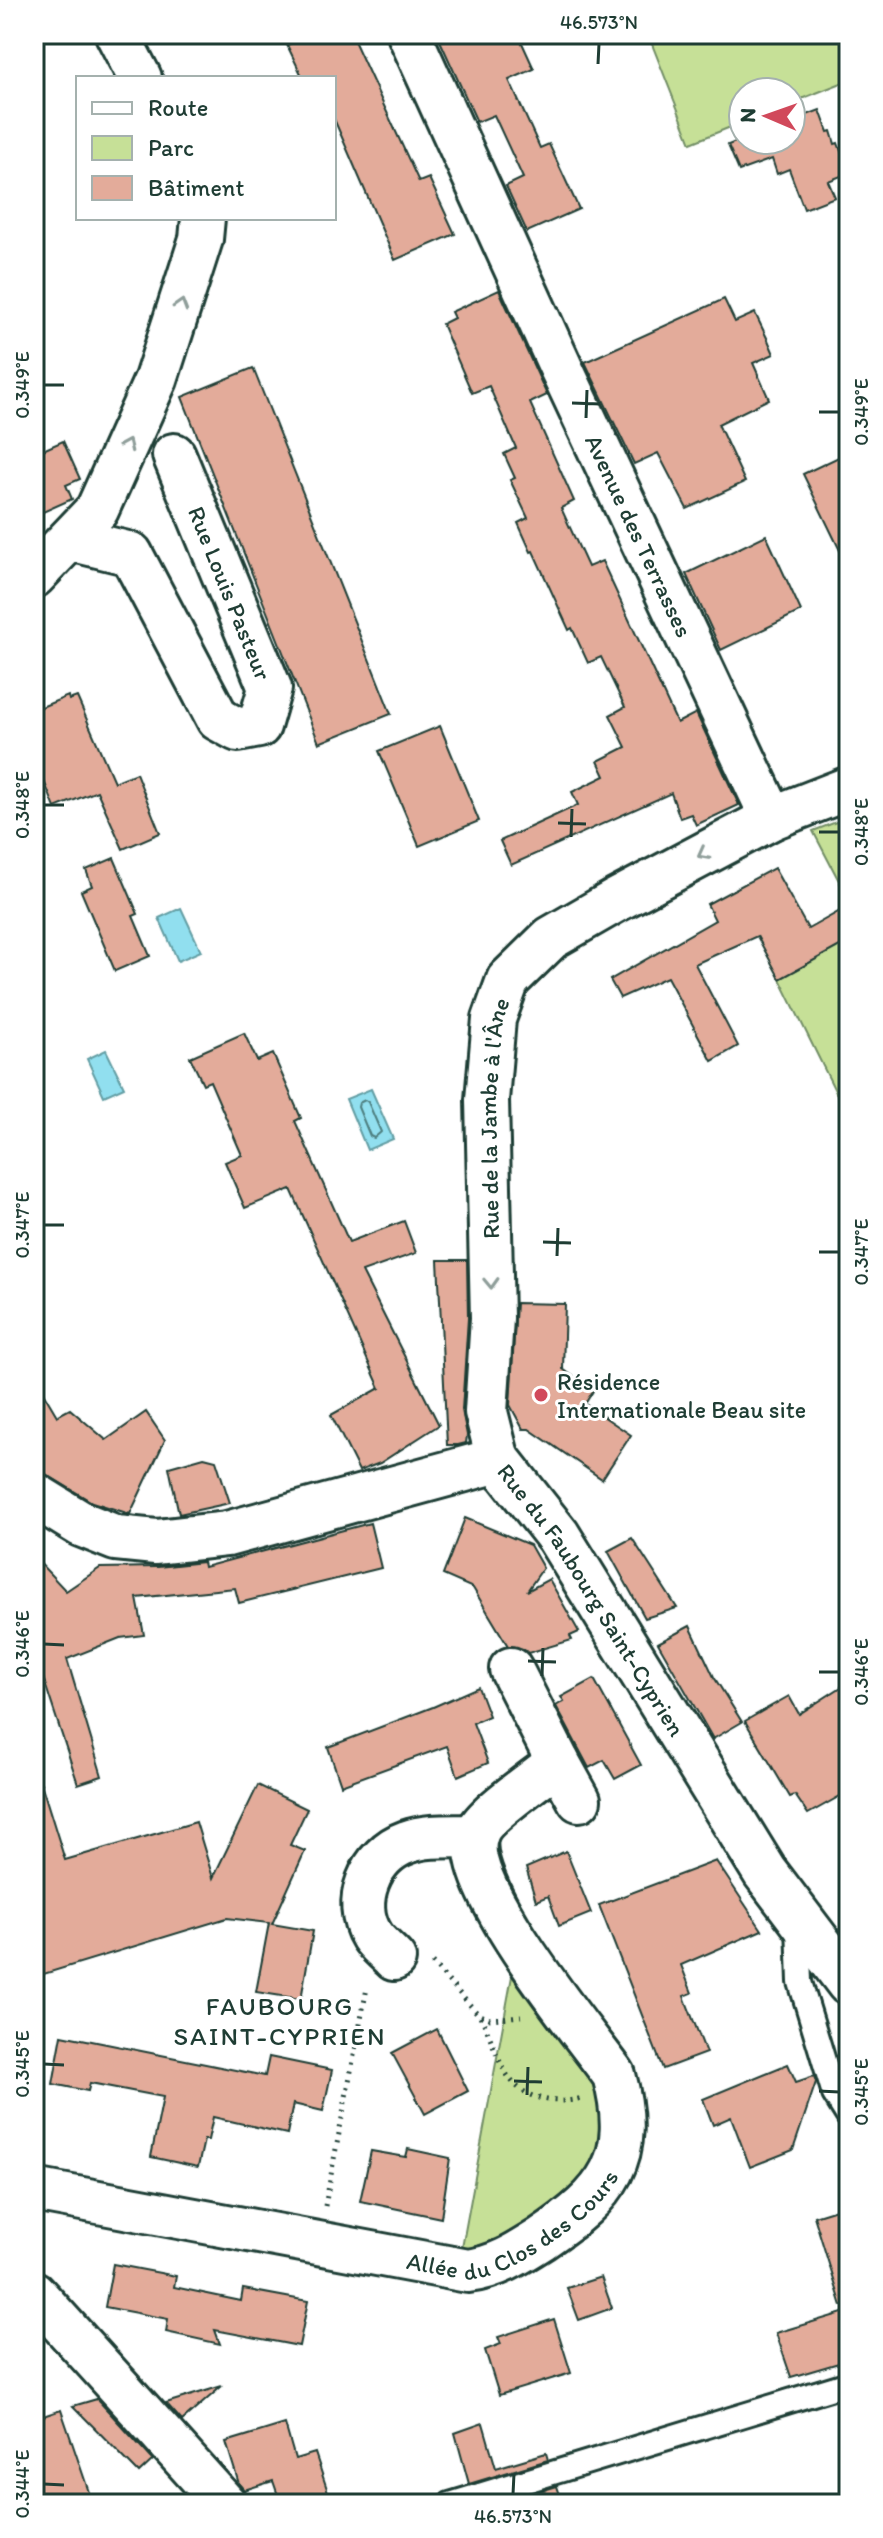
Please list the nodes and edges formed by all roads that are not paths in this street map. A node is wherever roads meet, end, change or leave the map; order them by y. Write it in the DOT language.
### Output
graph roads {
  1 [pos="117,34"];
  2 [pos="409,34"];
  3 [pos="139,76"];
  4 [pos="203,220"];
  5 [pos="174,455"];
  6 [pos="84,525"];
  7 [pos="34,576"];
  8 [pos="849,788"];
  9 [pos="772,818"];
  10 [pos="498,1460"];
  11 [pos="34,1495"];
  12 [pos="511,1669"];
  13 [pos="558,1762"];
  14 [pos="579,1800"];
  15 [pos="476,1836"];
  16 [pos="798,1916"];
  17 [pos="394,1959"];
  18 [pos="849,1983"];
  19 [pos="849,2118"];
  20 [pos="34,2190"];
  21 [pos="34,2293"];
  22 [pos="849,2383"];
  23 [pos="225,2504"];
  24 [pos="450,2504"];
  1 -- 3 [label="street"];
  2 -- 9 [label="street, Avenue des Terrasses"];
  6 -- 4 [label="street, one-way"];
  5 -- 6 [label="street, Rue Louis Pasteur"];
  6 -- 7 [label="street"];
  8 -- 9 [label="street, Rue de la Jambe à l'Âne"];
  9 -- 10 [label="street, Rue de la Jambe à l'Âne, one-way"];
  10 -- 11 [label="street, Rue du Faubourg Saint-Cyprien"];
  10 -- 16 [label="street, Rue du Faubourg Saint-Cyprien"];
  12 -- 13 [label="street"];
  13 -- 14 [label="street"];
  13 -- 15 [label="street"];
  15 -- 17 [label="street"];
  15 -- 20 [label="street, Allée du Clos des Cours"];
  16 -- 18 [label="street, Rue du Faubourg Saint-Cyprien"];
  16 -- 19 [label="lane"];
  21 -- 23 [label="street"];
  22 -- 24 [label="lane"];
}
